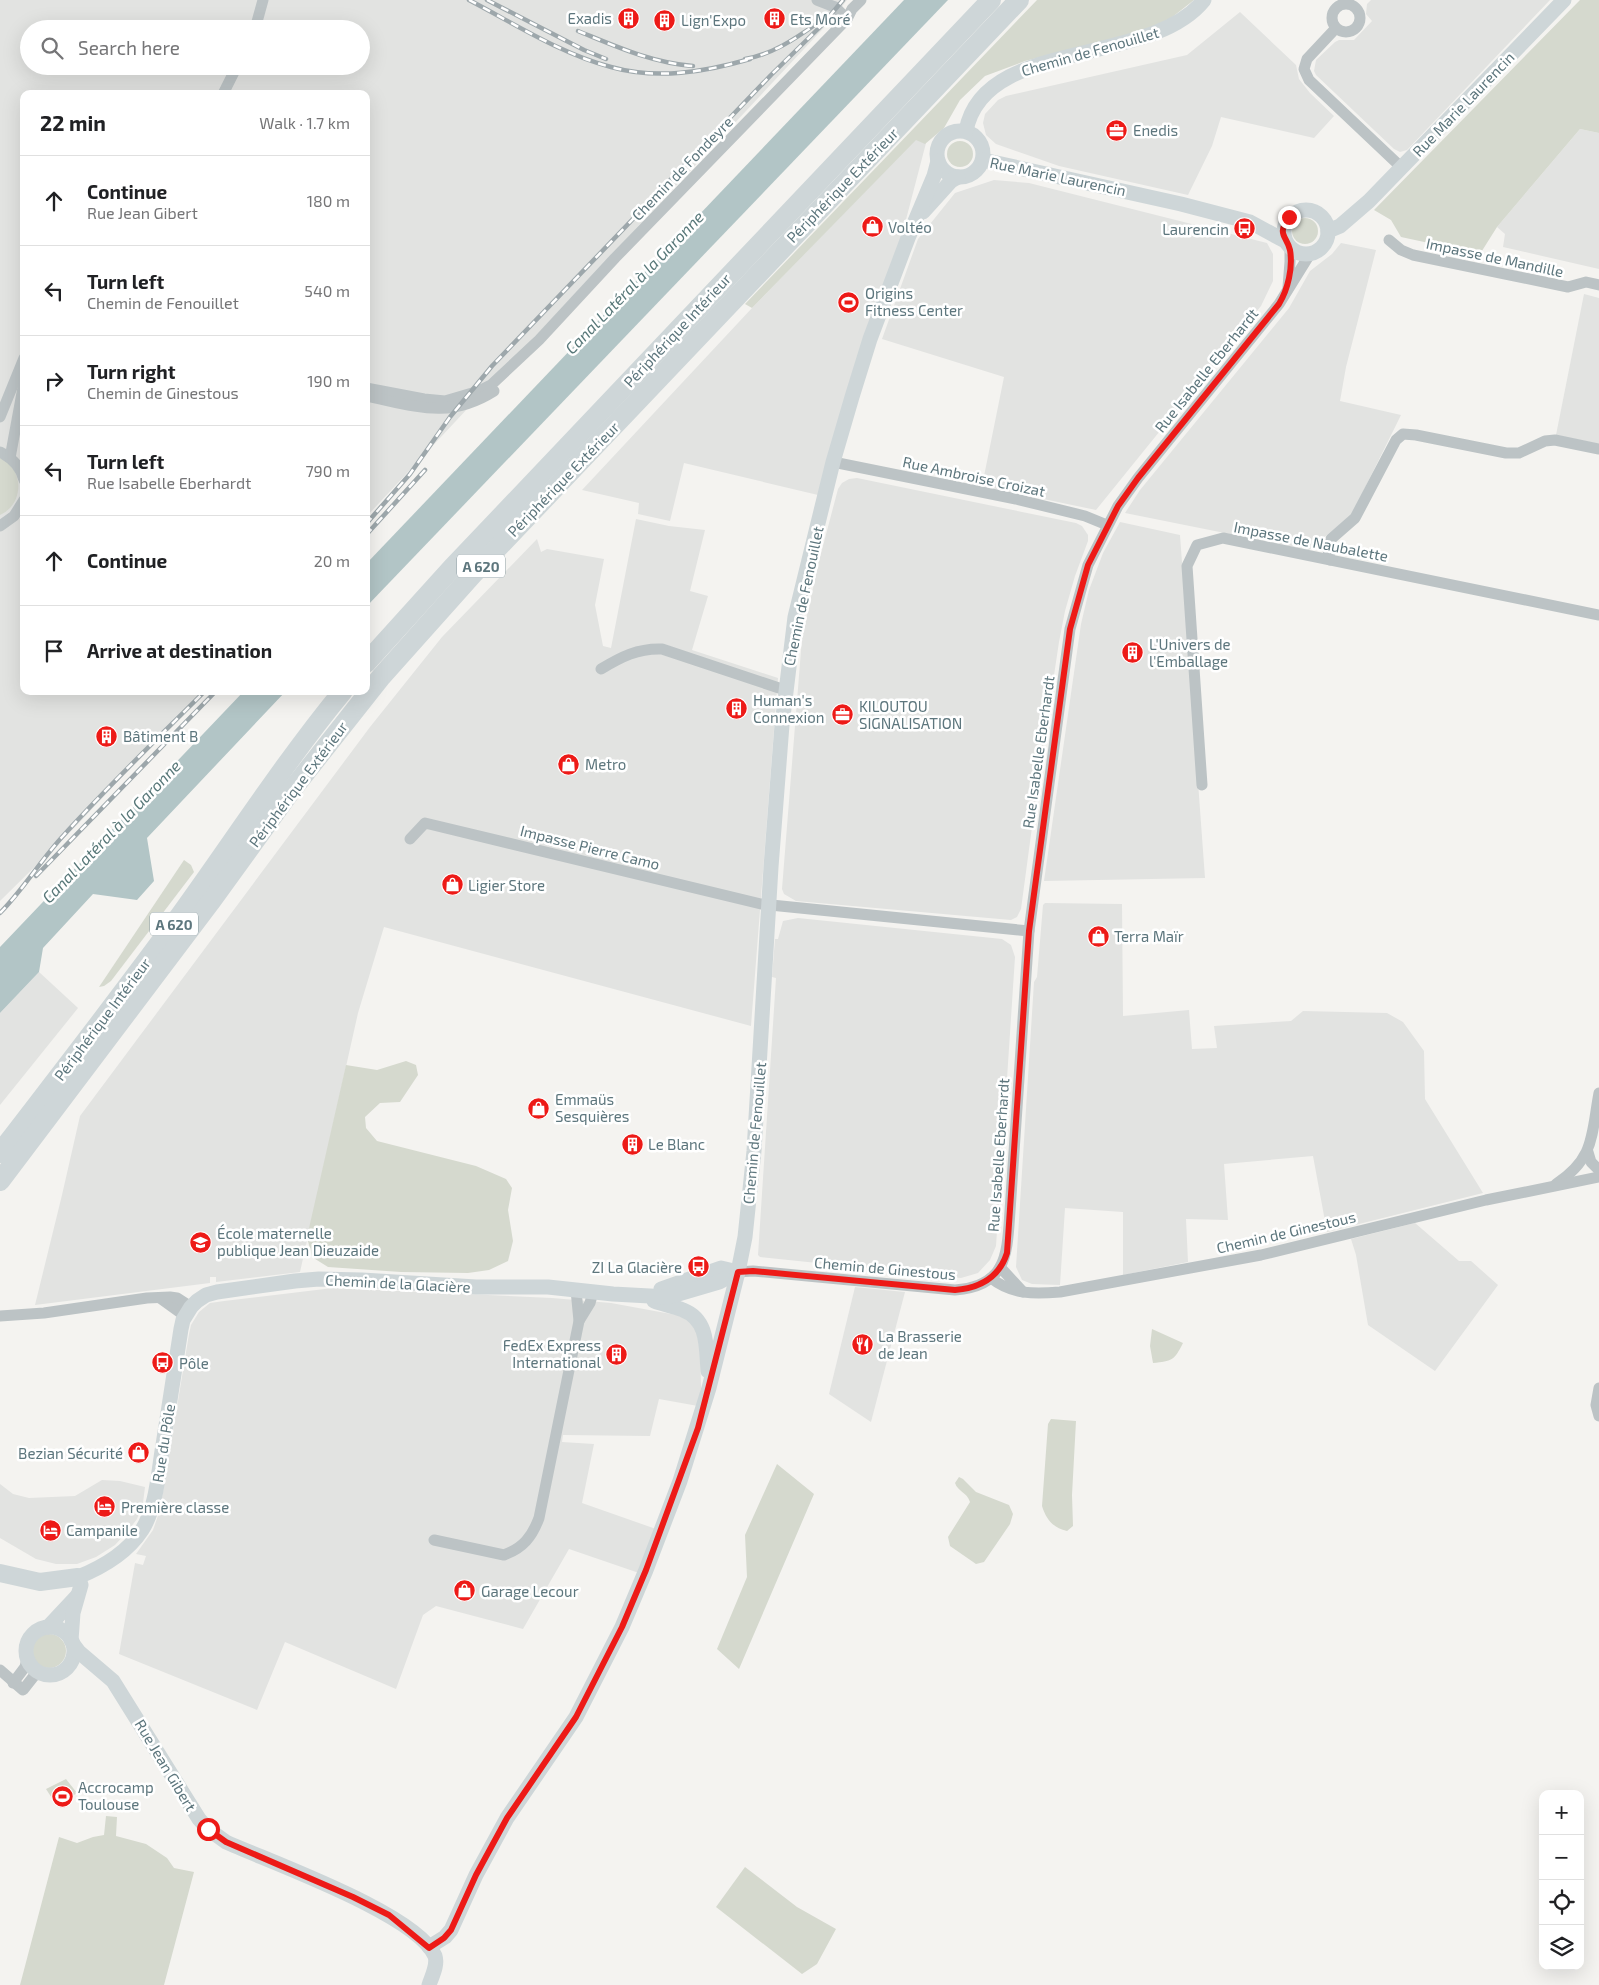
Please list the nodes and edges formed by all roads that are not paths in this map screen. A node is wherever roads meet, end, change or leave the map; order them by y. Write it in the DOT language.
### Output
graph roads {
  1 [pos="263,0"];
  2 [pos="817,0"];
  3 [pos="861,0"];
  4 [pos="871,0"];
  5 [pos="991,0"];
  6 [pos="1019,0"];
  7 [pos="1204,0"];
  8 [pos="1564,0"];
  9 [pos="847,19"];
  10 [pos="257,20"];
  11 [pos="1336,28"];
  12 [pos="232,75"];
  13 [pos="224,90"];
  14 [pos="966,131"];
  15 [pos="983,160"];
  16 [pos="938,161"];
  17 [pos="1402,168"];
  18 [pos="958,177"];
  19 [pos="1361,208"];
  20 [pos="1319,214"];
  21 [pos="1289,217"];
  22 [pos="916,220"];
  23 [pos="1250,222"];
  24 [pos="1328,231"];
  25 [pos="1389,240"];
  26 [pos="1287,245"];
  27 [pos="1310,254"];
  28 [pos="1599,285"];
  29 [pos="1287,291"];
  30 [pos="539,340"];
  31 [pos="20,368"];
  32 [pos="370,389"];
  33 [pos="20,397"];
  34 [pos="370,397"];
  35 [pos="0,417"];
  36 [pos="1599,450"];
  37 [pos="5,455"];
  38 [pos="833,462"];
  39 [pos="20,471"];
  40 [pos="20,506"];
  41 [pos="1107,525"];
  42 [pos="0,526"];
  43 [pos="1330,560"];
  44 [pos="1599,615"];
  45 [pos="370,659"];
  46 [pos="601,669"];
  47 [pos="785,690"];
  48 [pos="370,691"];
  49 [pos="340,695"];
  50 [pos="367,695"];
  51 [pos="1202,785"];
  52 [pos="410,839"];
  53 [pos="769,906"];
  54 [pos="1029,931"];
  55 [pos="1599,1094"];
  56 [pos="1588,1152"];
  57 [pos="0,1153"];
  58 [pos="1599,1170"];
  59 [pos="1599,1177"];
  60 [pos="0,1180"];
  61 [pos="1553,1186"];
  62 [pos="1000,1268"];
  63 [pos="738,1272"];
  64 [pos="991,1278"];
  65 [pos="576,1290"];
  66 [pos="593,1292"];
  67 [pos="1023,1292"];
  68 [pos="643,1296"];
  69 [pos="188,1311"];
  70 [pos="0,1316"];
  71 [pos="578,1321"];
  72 [pos="709,1388"];
  73 [pos="1599,1388"];
  74 [pos="1599,1416"];
  75 [pos="434,1540"];
  76 [pos="0,1561"];
  77 [pos="0,1573"];
  78 [pos="58,1581"];
  79 [pos="78,1586"];
  80 [pos="48,1627"];
  81 [pos="72,1642"];
  82 [pos="27,1659"];
  83 [pos="98,1668"];
  84 [pos="66,1669"];
  85 [pos="0,1670"];
  86 [pos="40,1673"];
  87 [pos="13,1683"];
  88 [pos="429,1948"];
  89 [pos="429,1985"];
  1 -- 10 [label="street"];
  2 -- 9 [label="street"];
  3 -- 9 [label="street, Chemin de Fondeyre"];
  4 -- 9 [label="street, Chemin de Fondeyre"];
  5 -- 45 [label="highway, Périphérique Intérieur / A 620"];
  6 -- 48 [label="highway, Périphérique Extérieur / A 620"];
  7 -- 14 [label="street, Chemin de Fenouillet"];
  8 -- 17 [label="street, Rue Marie Laurencin"];
  9 -- 30 [label="street, Chemin de Fondeyre"];
  11 -- 17 [label="street"];
  12 -- 13 [label="street"];
  14 -- 15 [label="street"];
  14 -- 16 [label="street"];
  15 -- 18 [label="street"];
  15 -- 23 [label="street, Rue Marie Laurencin"];
  16 -- 18 [label="street"];
  16 -- 22 [label="street, Chemin de Fenouillet"];
  17 -- 19 [label="street, Rue Marie Laurencin"];
  18 -- 22 [label="street, Chemin de Fenouillet"];
  19 -- 20 [label="street"];
  19 -- 24 [label="street, Rue Marie Laurencin"];
  20 -- 21 [label="street"];
  20 -- 24 [label="street"];
  21 -- 23 [label="street, Rue Marie Laurencin"];
  21 -- 26 [label="street"];
  22 -- 38 [label="street, Chemin de Fenouillet"];
  23 -- 26 [label="street, Rue Marie Laurencin"];
  24 -- 27 [label="street"];
  25 -- 28 [label="street, Impasse de Mandille"];
  26 -- 27 [label="street"];
  26 -- 29 [label="street, Rue Isabelle Eberhardt"];
  27 -- 29 [label="street, Rue Isabelle Eberhardt"];
  29 -- 41 [label="street, Rue Isabelle Eberhardt"];
  30 -- 32 [label="street, Chemin de Fondeyre"];
  30 -- 34 [label="street, Chemin de Fondeyre"];
  31 -- 35 [label="street"];
  33 -- 37 [label="street"];
  36 -- 43 [label="street"];
  37 -- 39 [label="street"];
  38 -- 41 [label="street, Rue Ambroise Croizat"];
  38 -- 47 [label="street, Chemin de Fenouillet"];
  40 -- 42 [label="street"];
  41 -- 54 [label="street, Rue Isabelle Eberhardt"];
  43 -- 44 [label="street, Impasse de Naubalette"];
  43 -- 51 [label="street, Impasse de Naubalette"];
  46 -- 47 [label="street"];
  47 -- 53 [label="street, Chemin de Fenouillet"];
  49 -- 57 [label="highway, Périphérique Intérieur / A 620"];
  50 -- 60 [label="highway, Périphérique Extérieur / A 620"];
  52 -- 53 [label="street, Impasse Pierre Camo"];
  53 -- 54 [label="street"];
  53 -- 63 [label="street, Chemin de Fenouillet"];
  54 -- 62 [label="street, Rue Isabelle Eberhardt"];
  55 -- 56 [label="street, Chemin de Ginestous"];
  56 -- 58 [label="street"];
  56 -- 61 [label="street, Chemin de Ginestous"];
  59 -- 61 [label="street, Chemin de Ginestous"];
  61 -- 67 [label="street, Chemin de Ginestous"];
  62 -- 64 [label="street, Rue Isabelle Eberhardt"];
  62 -- 67 [label="street"];
  63 -- 64 [label="street, Chemin de Ginestous"];
  63 -- 68 [label="street, Chemin de la Glacière"];
  63 -- 72 [label="street, Chemin de Fenouillet"];
  64 -- 67 [label="street, Chemin de Ginestous"];
  65 -- 66 [label="street, Chemin de la Glacière"];
  65 -- 69 [label="street, Chemin de la Glacière"];
  65 -- 71 [label="street"];
  66 -- 68 [label="street, Chemin de la Glacière"];
  66 -- 71 [label="street"];
  68 -- 72 [label="street"];
  69 -- 70 [label="street"];
  69 -- 79 [label="street, Rue du Pôle"];
  71 -- 75 [label="street"];
  72 -- 88 [label="street, Chemin de Fenouillet"];
  73 -- 74 [label="street"];
  76 -- 78 [label="main road"];
  77 -- 78 [label="main road"];
  78 -- 79 [label="main road"];
  79 -- 80 [label="street"];
  79 -- 81 [label="street"];
  80 -- 81 [label="street"];
  80 -- 82 [label="street"];
  81 -- 83 [label="street, Rue Jean Gibert"];
  81 -- 84 [label="street"];
  82 -- 86 [label="street"];
  82 -- 87 [label="street"];
  83 -- 84 [label="street"];
  83 -- 88 [label="street, Rue Jean Gibert"];
  84 -- 86 [label="street"];
  85 -- 87 [label="street"];
  86 -- 87 [label="street"];
  88 -- 89 [label="street"];
}
